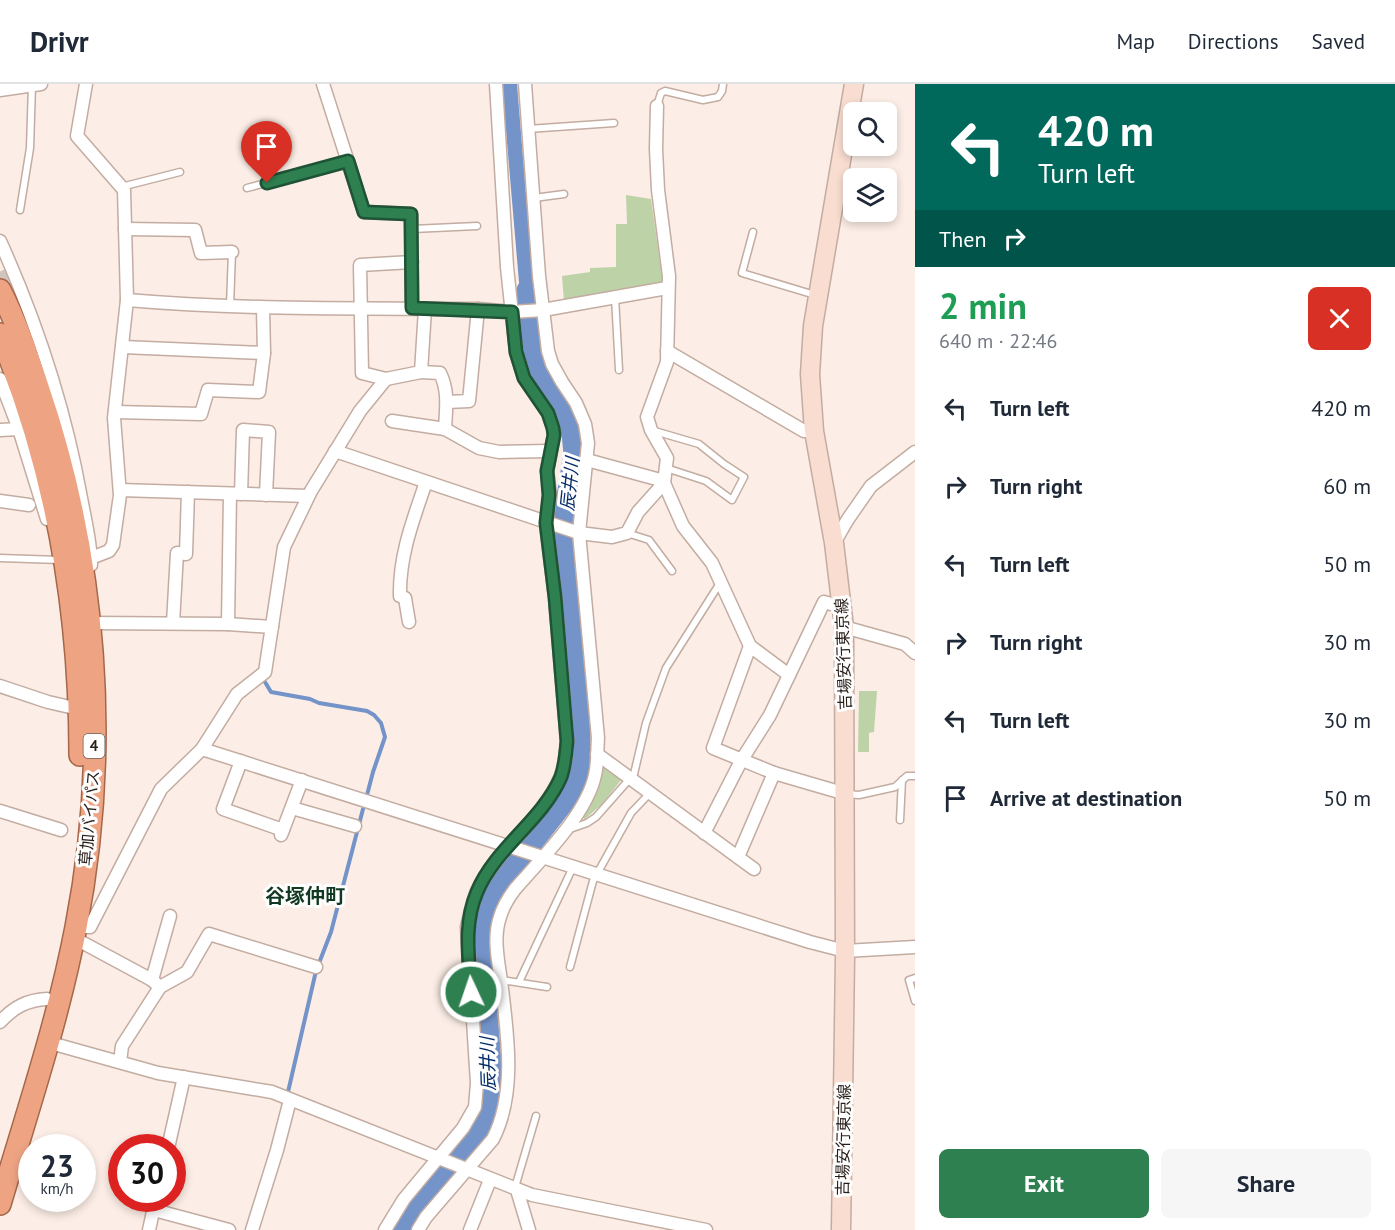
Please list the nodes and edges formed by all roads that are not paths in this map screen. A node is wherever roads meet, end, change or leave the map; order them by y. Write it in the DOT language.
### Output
graph roads {
  1 [pos="35,84"];
  2 [pos="86,84"];
  3 [pos="323,84"];
  4 [pos="496,84"];
  5 [pos="525,84"];
  6 [pos="723,84"];
  7 [pos="854,84"];
  8 [pos="0,90"];
  9 [pos="657,106"];
  10 [pos="614,123"];
  11 [pos="528,129"];
  12 [pos="348,161"];
  13 [pos="180,172"];
  14 [pos="121,187"];
  15 [pos="247,188"];
  16 [pos="564,194"];
  17 [pos="534,198"];
  18 [pos="20,210"];
  19 [pos="477,226"];
  20 [pos="125,229"];
  21 [pos="411,229"];
  22 [pos="753,232"];
  23 [pos="0,241"];
  24 [pos="232,252"];
  25 [pos="412,262"];
  26 [pos="7,279"];
  27 [pos="667,288"];
  28 [pos="818,296"];
  29 [pos="615,297"];
  30 [pos="127,300"];
  31 [pos="230,306"];
  32 [pos="263,308"];
  33 [pos="361,308"];
  34 [pos="419,309"];
  35 [pos="478,309"];
  36 [pos="542,310"];
  37 [pos="515,312"];
  38 [pos="0,334"];
  39 [pos="123,347"];
  40 [pos="667,351"];
  41 [pos="264,353"];
  42 [pos="619,370"];
  43 [pos="421,372"];
  44 [pos="386,379"];
  45 [pos="0,380"];
  46 [pos="447,402"];
  47 [pos="115,412"];
  48 [pos="392,421"];
  49 [pos="19,429"];
  50 [pos="445,429"];
  51 [pos="0,430"];
  52 [pos="651,430"];
  53 [pos="814,431"];
  54 [pos="550,451"];
  55 [pos="335,452"];
  56 [pos="915,452"];
  57 [pos="587,460"];
  58 [pos="664,478"];
  59 [pos="426,482"];
  60 [pos="120,490"];
  61 [pos="188,492"];
  62 [pos="235,494"];
  63 [pos="266,495"];
  64 [pos="308,496"];
  65 [pos="0,501"];
  66 [pos="29,505"];
  67 [pos="550,524"];
  68 [pos="576,532"];
  69 [pos="627,533"];
  70 [pos="834,543"];
  71 [pos="0,558"];
  72 [pos="91,558"];
  73 [pos="65,561"];
  74 [pos="672,571"];
  75 [pos="721,582"];
  76 [pos="842,607"];
  77 [pos="89,618"];
  78 [pos="408,622"];
  79 [pos="172,623"];
  80 [pos="228,624"];
  81 [pos="272,627"];
  82 [pos="844,627"];
  83 [pos="750,646"];
  84 [pos="915,653"];
  85 [pos="789,675"];
  86 [pos="0,686"];
  87 [pos="70,707"];
  88 [pos="202,749"];
  89 [pos="597,754"];
  90 [pos="241,761"];
  91 [pos="741,761"];
  92 [pos="774,773"];
  93 [pos="915,776"];
  94 [pos="631,779"];
  95 [pos="302,780"];
  96 [pos="902,780"];
  97 [pos="650,793"];
  98 [pos="846,794"];
  99 [pos="291,808"];
  100 [pos="0,812"];
  101 [pos="900,820"];
  102 [pos="355,826"];
  103 [pos="61,830"];
  104 [pos="564,831"];
  105 [pos="704,832"];
  106 [pos="511,847"];
  107 [pos="540,856"];
  108 [pos="738,857"];
  109 [pos="573,867"];
  110 [pos="754,869"];
  111 [pos="597,874"];
  112 [pos="170,916"];
  113 [pos="75,933"];
  114 [pos="915,947"];
  115 [pos="845,951"];
  116 [pos="316,967"];
  117 [pos="570,967"];
  118 [pos="915,978"];
  119 [pos="501,980"];
  120 [pos="519,982"];
  121 [pos="156,983"];
  122 [pos="547,987"];
  123 [pos="47,999"];
  124 [pos="915,1001"];
  125 [pos="0,1022"];
  126 [pos="47,1042"];
  127 [pos="120,1062"];
  128 [pos="184,1077"];
  129 [pos="290,1100"];
  130 [pos="536,1116"];
  131 [pos="171,1134"];
  132 [pos="0,1157"];
  133 [pos="442,1159"];
  134 [pos="466,1169"];
  135 [pos="490,1179"];
  136 [pos="517,1190"];
  137 [pos="0,1204"];
  138 [pos="153,1212"];
  139 [pos="178,1212"];
  140 [pos="659,1225"];
  141 [pos="149,1230"];
  142 [pos="229,1230"];
  143 [pos="252,1230"];
  144 [pos="385,1230"];
  145 [pos="418,1230"];
  146 [pos="470,1230"];
  147 [pos="529,1230"];
  148 [pos="706,1230"];
  149 [pos="841,1230"];
  1 -- 8 [label="street"];
  1 -- 18 [label="lane"];
  2 -- 14 [label="street"];
  3 -- 12 [label="street"];
  4 -- 37 [label="street"];
  5 -- 11 [label="street"];
  6 -- 9 [label="lane"];
  7 -- 28 [label="main road, 吉場安行東京線"];
  9 -- 27 [label="street"];
  10 -- 11 [label="lane"];
  11 -- 17 [label="street"];
  12 -- 15 [label="lane"];
  12 -- 21 [label="street"];
  13 -- 14 [label="lane"];
  14 -- 20 [label="street"];
  16 -- 17 [label="lane"];
  17 -- 36 [label="street"];
  19 -- 21 [label="lane"];
  20 -- 24 [label="street"];
  20 -- 30 [label="street"];
  21 -- 25 [label="street"];
  22 -- 28 [label="lane"];
  23 -- 26 [label="street"];
  24 -- 31 [label="lane"];
  25 -- 33 [label="street"];
  25 -- 34 [label="street"];
  26 -- 72 [label="street"];
  26 -- 77 [label="highway, 草加バイパス / 4"];
  27 -- 29 [label="street"];
  27 -- 40 [label="street"];
  28 -- 53 [label="main road, 吉場安行東京線"];
  29 -- 36 [label="street"];
  29 -- 42 [label="lane"];
  30 -- 31 [label="street"];
  30 -- 39 [label="street"];
  31 -- 32 [label="street"];
  32 -- 33 [label="street"];
  32 -- 41 [label="street"];
  33 -- 34 [label="street"];
  33 -- 44 [label="street"];
  34 -- 35 [label="street"];
  34 -- 43 [label="street"];
  35 -- 37 [label="street"];
  35 -- 46 [label="street"];
  36 -- 37 [label="street"];
  36 -- 57 [label="street"];
  37 -- 54 [label="street"];
  38 -- 73 [label="highway, 草加バイパス / 4"];
  39 -- 41 [label="street"];
  39 -- 47 [label="street"];
  40 -- 52 [label="street"];
  40 -- 53 [label="street"];
  41 -- 47 [label="street"];
  43 -- 44 [label="street"];
  43 -- 46 [label="street"];
  44 -- 55 [label="street"];
  45 -- 49 [label="street"];
  46 -- 50 [label="street"];
  47 -- 60 [label="street"];
  48 -- 50 [label="street"];
  49 -- 51 [label="street"];
  49 -- 73 [label="street"];
  50 -- 54 [label="street"];
  52 -- 58 [label="street"];
  52 -- 58 [label="lane"];
  53 -- 70 [label="main road, 吉場安行東京線"];
  54 -- 67 [label="street"];
  55 -- 59 [label="street"];
  55 -- 64 [label="street"];
  56 -- 70 [label="street"];
  57 -- 58 [label="street"];
  57 -- 68 [label="street"];
  58 -- 69 [label="street"];
  58 -- 75 [label="street"];
  59 -- 67 [label="street"];
  59 -- 78 [label="street"];
  60 -- 61 [label="street"];
  60 -- 72 [label="street"];
  61 -- 62 [label="street"];
  61 -- 79 [label="street"];
  62 -- 63 [label="street"];
  62 -- 63 [label="street"];
  62 -- 80 [label="street"];
  63 -- 64 [label="street"];
  64 -- 81 [label="street"];
  65 -- 66 [label="street"];
  67 -- 68 [label="street"];
  67 -- 106 [label="street"];
  68 -- 69 [label="street"];
  68 -- 89 [label="street"];
  69 -- 74 [label="lane"];
  70 -- 76 [label="main road, 吉場安行東京線"];
  71 -- 73 [label="lane"];
  72 -- 77 [label="street"];
  73 -- 123 [label="highway, 草加バイパス / 4"];
  75 -- 83 [label="street"];
  75 -- 94 [label="lane"];
  76 -- 82 [label="main road, 吉場安行東京線"];
  76 -- 85 [label="street"];
  77 -- 79 [label="street"];
  77 -- 113 [label="highway, 草加バイパス / 4"];
  79 -- 80 [label="street"];
  80 -- 81 [label="street"];
  81 -- 88 [label="street"];
  82 -- 84 [label="street"];
  82 -- 98 [label="main road, 吉場安行東京線"];
  83 -- 85 [label="street"];
  83 -- 91 [label="street"];
  85 -- 91 [label="street"];
  86 -- 87 [label="street"];
  88 -- 90 [label="street"];
  88 -- 113 [label="street"];
  89 -- 94 [label="street"];
  89 -- 104 [label="street"];
  90 -- 95 [label="street"];
  90 -- 99 [label="street"];
  91 -- 92 [label="street"];
  91 -- 105 [label="street"];
  92 -- 98 [label="street"];
  92 -- 108 [label="street"];
  93 -- 96 [label="lane"];
  94 -- 97 [label="street"];
  94 -- 104 [label="lane"];
  95 -- 99 [label="street"];
  95 -- 106 [label="street"];
  96 -- 98 [label="lane"];
  96 -- 101 [label="lane"];
  97 -- 105 [label="street"];
  97 -- 111 [label="lane"];
  98 -- 115 [label="main road, 吉場安行東京線"];
  99 -- 102 [label="street"];
  100 -- 103 [label="street"];
  104 -- 107 [label="street"];
  105 -- 108 [label="street"];
  106 -- 107 [label="street"];
  106 -- 133 [label="street"];
  107 -- 109 [label="street"];
  107 -- 119 [label="street"];
  108 -- 110 [label="street"];
  109 -- 111 [label="street"];
  109 -- 120 [label="lane"];
  111 -- 115 [label="street"];
  111 -- 117 [label="lane"];
  112 -- 121 [label="street"];
  113 -- 121 [label="street"];
  113 -- 126 [label="highway, 草加バイパス / 4"];
  114 -- 115 [label="street"];
  115 -- 149 [label="main road, 吉場安行東京線"];
  116 -- 121 [label="street"];
  118 -- 124 [label="lane"];
  119 -- 120 [label="lane"];
  119 -- 134 [label="street"];
  120 -- 122 [label="lane"];
  121 -- 127 [label="street"];
  123 -- 125 [label="street"];
  123 -- 132 [label="highway, 草加バイパス / 4"];
  126 -- 127 [label="street"];
  126 -- 137 [label="highway, 草加バイパス / 4"];
  127 -- 128 [label="street"];
  128 -- 129 [label="street"];
  128 -- 131 [label="street"];
  129 -- 133 [label="street"];
  129 -- 143 [label="street"];
  130 -- 136 [label="lane"];
  133 -- 134 [label="street"];
  133 -- 144 [label="street"];
  134 -- 135 [label="street"];
  134 -- 145 [label="street"];
  135 -- 136 [label="street"];
  135 -- 146 [label="street"];
  136 -- 140 [label="street"];
  136 -- 147 [label="street"];
  138 -- 141 [label="street"];
  139 -- 142 [label="street"];
  140 -- 148 [label="street"];
}
